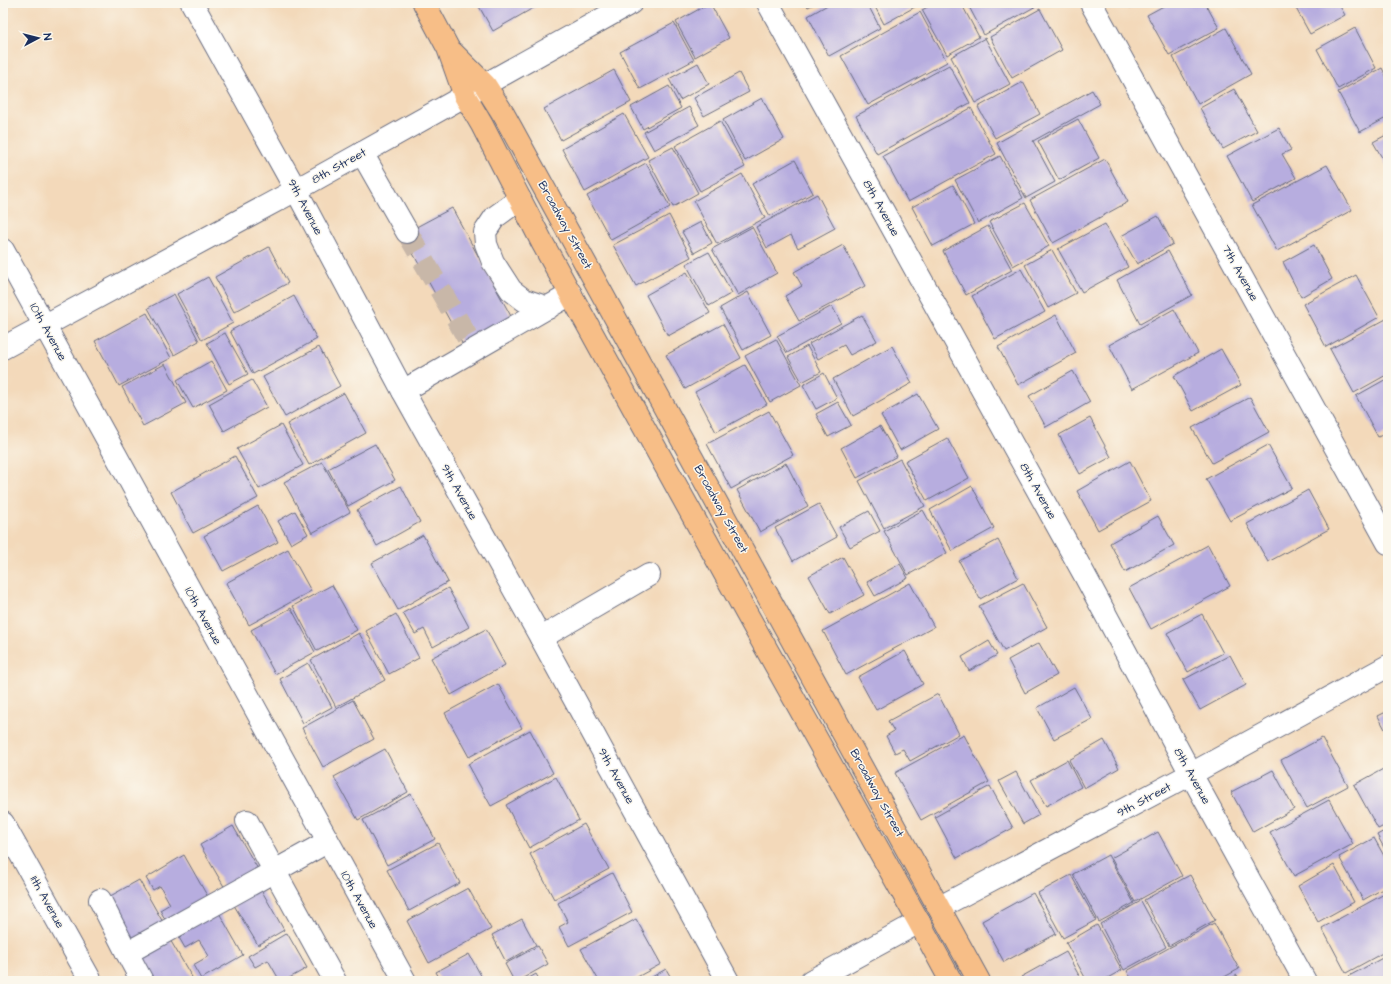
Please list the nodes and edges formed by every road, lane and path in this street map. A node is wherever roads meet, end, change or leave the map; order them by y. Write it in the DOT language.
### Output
graph roads {
  1 [pos="192,3"];
  2 [pos="424,3"];
  3 [pos="631,3"];
  4 [pos="768,3"];
  5 [pos="1091,3"];
  6 [pos="448,48"];
  7 [pos="485,85"];
  8 [pos="465,96"];
  9 [pos="362,153"];
  10 [pos="296,190"];
  11 [pos="520,199"];
  12 [pos="407,232"];
  13 [pos="3,250"];
  14 [pos="571,294"];
  15 [pos="548,308"];
  16 [pos="44,325"];
  17 [pos="3,348"];
  18 [pos="403,391"];
  19 [pos="1388,543"];
  20 [pos="649,575"];
  21 [pos="541,638"];
  22 [pos="1388,666"];
  23 [pos="1191,774"];
  24 [pos="247,821"];
  25 [pos="3,823"];
  26 [pos="327,842"];
  27 [pos="274,871"];
  28 [pos="100,900"];
  29 [pos="940,907"];
  30 [pos="919,922"];
  31 [pos="127,954"];
  32 [pos="91,981"];
  33 [pos="142,981"];
  34 [pos="335,981"];
  35 [pos="405,981"];
  36 [pos="728,981"];
  37 [pos="811,981"];
  38 [pos="951,981"];
  39 [pos="979,981"];
  40 [pos="1305,981"];
  1 -- 10 [label="street, 9th Avenue"];
  2 -- 6 [label="main road, Broadway Street"];
  3 -- 7 [label="street, 8th Street"];
  4 -- 23 [label="street, 8th Avenue"];
  5 -- 19 [label="street, 7th Avenue"];
  6 -- 7 [label="main road, Broadway Street"];
  6 -- 8 [label="main road, Broadway Street"];
  7 -- 8 [label="street, 8th Street"];
  7 -- 29 [label="main road, Broadway Street"];
  8 -- 9 [label="street, 8th Street"];
  8 -- 11 [label="main road, Broadway Street"];
  9 -- 10 [label="street, 8th Street"];
  9 -- 12 [label="street"];
  10 -- 16 [label="street, 8th Street"];
  10 -- 18 [label="street, 9th Avenue"];
  11 -- 14 [label="main road, Broadway Street"];
  11 -- 15 [label="street"];
  13 -- 16 [label="street, 10th Avenue"];
  14 -- 15 [label="street"];
  14 -- 30 [label="main road, Broadway Street"];
  15 -- 18 [label="street"];
  16 -- 17 [label="street, 8th Street"];
  16 -- 26 [label="street, 10th Avenue"];
  18 -- 21 [label="street, 9th Avenue"];
  20 -- 21 [label="street"];
  21 -- 36 [label="street, 9th Avenue"];
  22 -- 23 [label="street, 9th Street"];
  23 -- 29 [label="street, 9th Street"];
  23 -- 40 [label="street, 8th Avenue"];
  24 -- 27 [label="street"];
  25 -- 32 [label="street, 11th Avenue"];
  26 -- 27 [label="street"];
  26 -- 35 [label="street, 10th Avenue"];
  27 -- 31 [label="street"];
  27 -- 34 [label="street"];
  28 -- 31 [label="street"];
  29 -- 39 [label="main road, Broadway Street"];
  30 -- 37 [label="street"];
  30 -- 38 [label="main road, Broadway Street"];
  31 -- 33 [label="street"];
}
